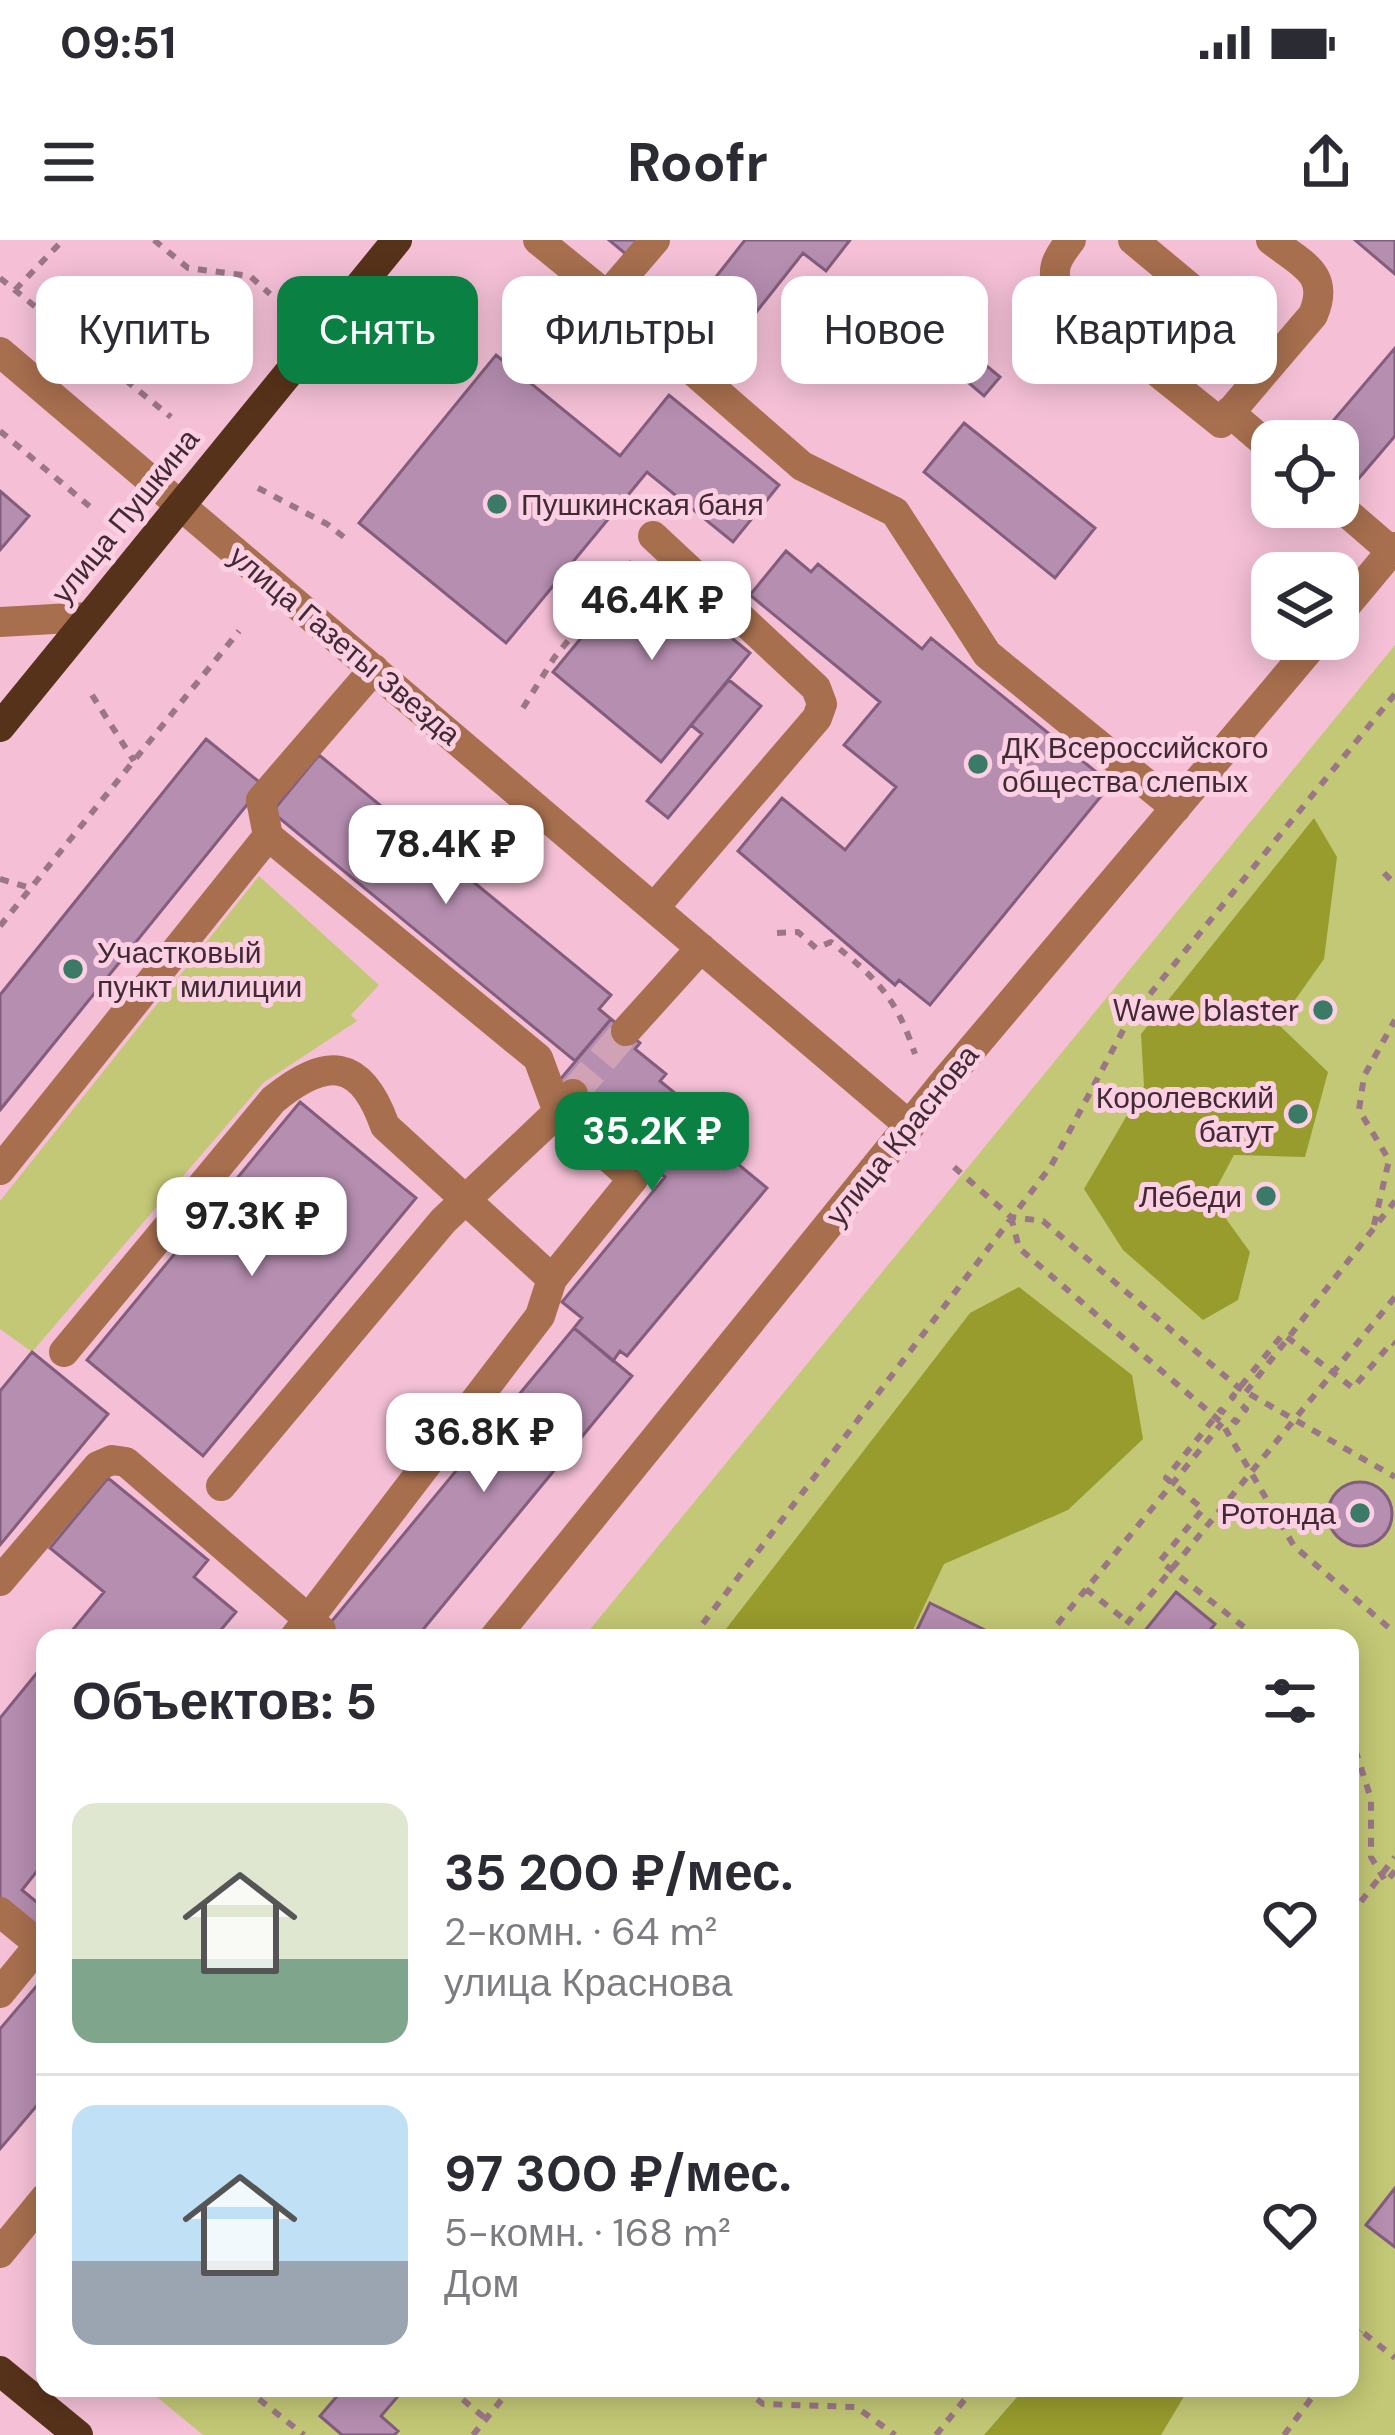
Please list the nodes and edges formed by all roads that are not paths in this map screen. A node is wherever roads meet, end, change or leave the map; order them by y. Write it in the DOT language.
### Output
graph roads {
  1 [pos="398,240"];
  2 [pos="538,240"];
  3 [pos="655,240"];
  4 [pos="1071,240"];
  5 [pos="1133,240"];
  6 [pos="1271,240"];
  7 [pos="582,276"];
  8 [pos="624,276"];
  9 [pos="1176,276"];
  10 [pos="0,352"];
  11 [pos="1277,356"];
  12 [pos="708,384"];
  13 [pos="1253,384"];
  14 [pos="1229,412"];
  15 [pos="1251,431"];
  16 [pos="180,505"];
  17 [pos="1359,522"];
  18 [pos="653,536"];
  19 [pos="1393,549"];
  20 [pos="1359,590"];
  21 [pos="89,617"];
  22 [pos="0,622"];
  23 [pos="1300,660"];
  24 [pos="374,669"];
  25 [pos="1,722"];
  26 [pos="1176,808"];
  27 [pos="268,836"];
  28 [pos="654,908"];
  29 [pos="701,948"];
  30 [pos="626,1031"];
  31 [pos="566,1103"];
  32 [pos="910,1126"];
  33 [pos="0,1170"];
  34 [pos="465,1197"];
  35 [pos="552,1279"];
  36 [pos="64,1352"];
  37 [pos="221,1486"];
  38 [pos="0,1581"];
  39 [pos="308,1629"];
  40 [pos="310,1629"];
  41 [pos="501,1629"];
  42 [pos="0,1912"];
  43 [pos="36,1939"];
  44 [pos="36,1952"];
  45 [pos="0,1993"];
  46 [pos="36,2209"];
  47 [pos="0,2253"];
  48 [pos="0,2371"];
  49 [pos="78,2435"];
  1 -- 16 [label="main road, улица Пушкина"];
  2 -- 7 [label="street"];
  3 -- 8 [label="street"];
  4 -- 14 [label="street"];
  5 -- 9 [label="street"];
  6 -- 11 [label="street"];
  10 -- 16 [label="street, улица Газеты Звезда"];
  12 -- 26 [label="street"];
  13 -- 14 [label="street"];
  14 -- 15 [label="street"];
  16 -- 21 [label="main road, улица Пушкина"];
  16 -- 24 [label="street, улица Газеты Звезда"];
  17 -- 19 [label="street"];
  18 -- 28 [label="street"];
  19 -- 20 [label="street"];
  21 -- 22 [label="street"];
  21 -- 25 [label="main road, улица Пушкина"];
  23 -- 26 [label="street, улица Краснова"];
  24 -- 27 [label="street"];
  24 -- 28 [label="street, улица Газеты Звезда"];
  26 -- 32 [label="street, улица Краснова"];
  27 -- 31 [label="street"];
  27 -- 33 [label="street"];
  28 -- 29 [label="street, улица Газеты Звезда"];
  29 -- 30 [label="street"];
  29 -- 32 [label="street, улица Газеты Звезда"];
  31 -- 34 [label="street"];
  31 -- 35 [label="street"];
  32 -- 41 [label="street, улица Краснова"];
  34 -- 35 [label="street"];
  34 -- 36 [label="street"];
  34 -- 37 [label="street"];
  35 -- 40 [label="street"];
  38 -- 39 [label="street"];
  42 -- 43 [label="street"];
  44 -- 45 [label="street"];
  46 -- 47 [label="street"];
  48 -- 49 [label="main road"];
}
